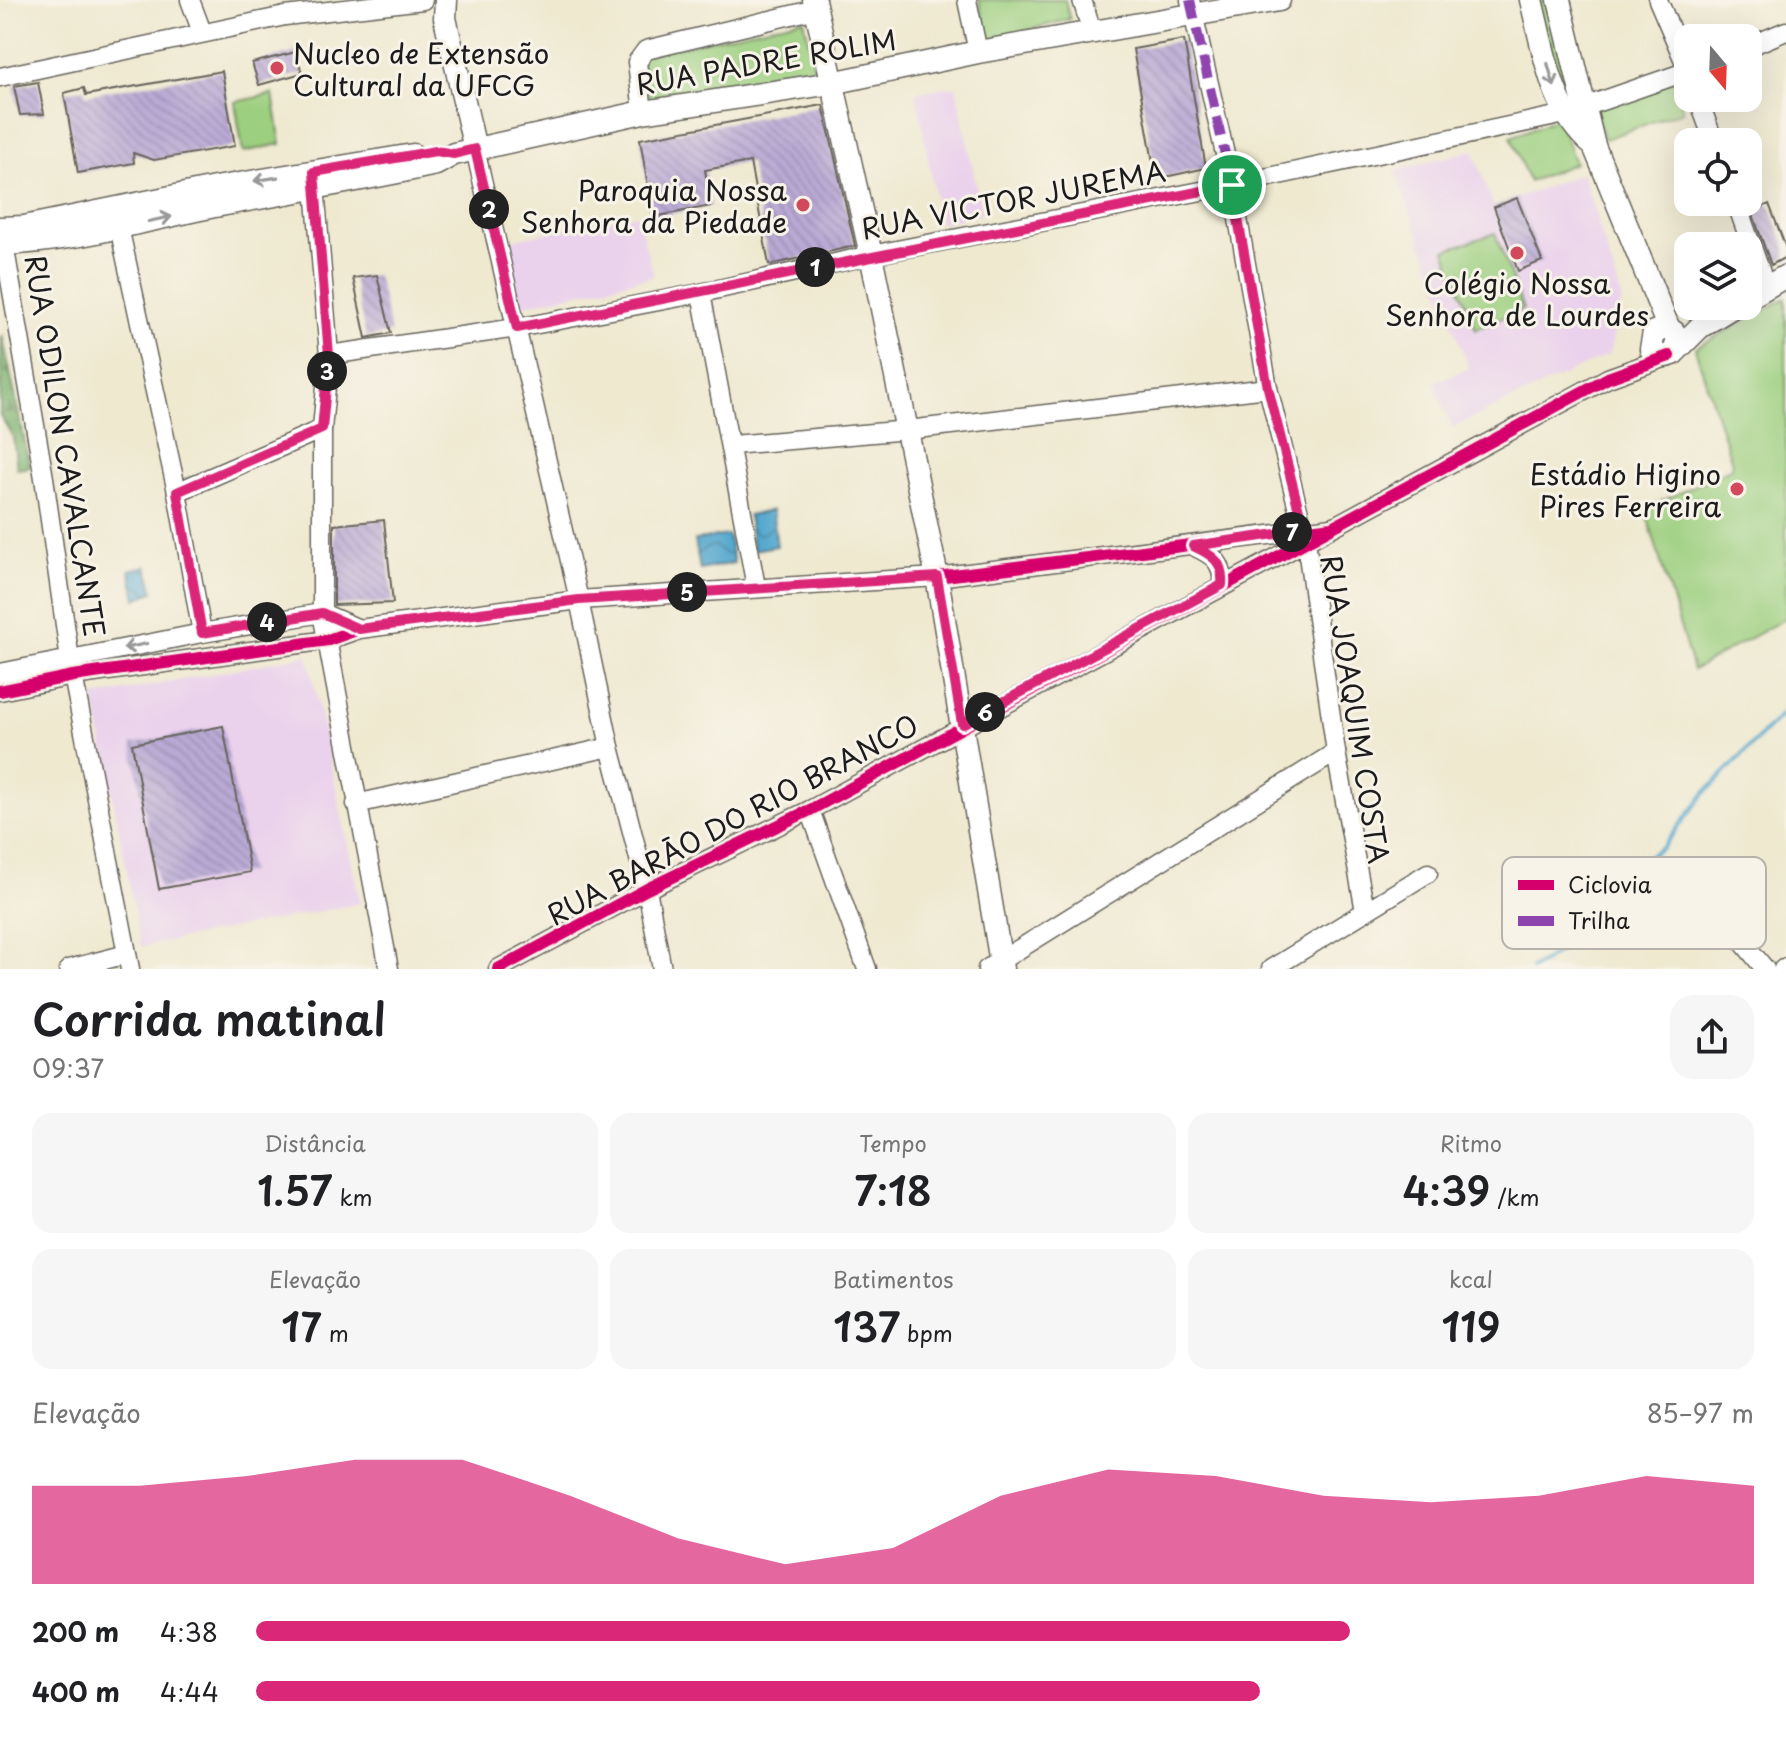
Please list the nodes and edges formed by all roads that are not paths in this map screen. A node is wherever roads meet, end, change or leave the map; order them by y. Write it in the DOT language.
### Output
graph roads {
  1 [pos="190,0"];
  2 [pos="967,0"];
  3 [pos="1082,0"];
  4 [pos="1279,0"];
  5 [pos="1531,0"];
  6 [pos="1559,0"];
  7 [pos="1658,0"];
  8 [pos="391,1"];
  9 [pos="436,3"];
  10 [pos="815,4"];
  11 [pos="1191,7"];
  12 [pos="283,8"];
  13 [pos="1786,31"];
  14 [pos="202,32"];
  15 [pos="1092,32"];
  16 [pos="1674,37"];
  17 [pos="1762,41"];
  18 [pos="978,52"];
  19 [pos="1674,75"];
  20 [pos="0,77"];
  21 [pos="832,83"];
  22 [pos="1587,106"];
  23 [pos="643,112"];
  24 [pos="1565,114"];
  25 [pos="1594,146"];
  26 [pos="464,152"];
  27 [pos="314,181"];
  28 [pos="1232,185"];
  29 [pos="1741,216"];
  30 [pos="119,227"];
  31 [pos="1,232"];
  32 [pos="871,255"];
  33 [pos="1767,287"];
  34 [pos="701,293"];
  35 [pos="1711,320"];
  36 [pos="517,328"];
  37 [pos="1664,343"];
  38 [pos="329,355"];
  39 [pos="1268,388"];
  40 [pos="322,429"];
  41 [pos="908,430"];
  42 [pos="732,445"];
  43 [pos="177,492"];
  44 [pos="1305,536"];
  45 [pos="1247,538"];
  46 [pos="1193,546"];
  47 [pos="1222,576"];
  48 [pos="937,577"];
  49 [pos="756,587"];
  50 [pos="579,600"];
  51 [pos="322,613"];
  52 [pos="359,629"];
  53 [pos="202,633"];
  54 [pos="165,640"];
  55 [pos="328,640"];
  56 [pos="170,662"];
  57 [pos="71,668"];
  58 [pos="0,673"];
  59 [pos="0,691"];
  60 [pos="962,724"];
  61 [pos="610,747"];
  62 [pos="1336,752"];
  63 [pos="356,804"];
  64 [pos="810,810"];
  65 [pos="1428,873"];
  66 [pos="647,889"];
  67 [pos="1365,911"];
  68 [pos="1749,949"];
  69 [pos="129,962"];
  70 [pos="996,966"];
  71 [pos="69,969"];
  72 [pos="389,969"];
  73 [pos="498,969"];
  74 [pos="662,969"];
  75 [pos="867,969"];
  76 [pos="1271,969"];
  77 [pos="1765,969"];
  1 -- 14 [label="street"];
  2 -- 18 [label="street"];
  3 -- 15 [label="street"];
  4 -- 11 [label="main road, RUA PADRE ROLIM"];
  5 -- 24 [label="main road, one-way"];
  6 -- 22 [label="main road"];
  7 -- 16 [label="street"];
  8 -- 9 [label="street"];
  8 -- 12 [label="street"];
  9 -- 26 [label="main road"];
  10 -- 21 [label="main road"];
  10 -- 23 [label="street"];
  11 -- 15 [label="main road, RUA PADRE ROLIM"];
  11 -- 28 [label="street, RUA JOAQUIM COSTA"];
  12 -- 14 [label="street"];
  13 -- 17 [label="street"];
  14 -- 20 [label="street"];
  15 -- 18 [label="main road, RUA PADRE ROLIM"];
  18 -- 21 [label="main road, RUA PADRE ROLIM"];
  19 -- 22 [label="street"];
  21 -- 23 [label="main road, RUA PADRE ROLIM"];
  21 -- 32 [label="main road"];
  22 -- 25 [label="main road"];
  23 -- 26 [label="main road, RUA PADRE ROLIM"];
  24 -- 25 [label="main road"];
  24 -- 28 [label="street, RUA VICTOR JUREMA"];
  25 -- 37 [label="main road"];
  26 -- 27 [label="main road, RUA PADRE ROLIM"];
  26 -- 36 [label="street"];
  30 -- 27 [label="main road, one-way"];
  27 -- 31 [label="main road, one-way"];
  27 -- 38 [label="street"];
  28 -- 32 [label="street, RUA VICTOR JUREMA"];
  28 -- 39 [label="street, RUA JOAQUIM COSTA"];
  29 -- 33 [label="street"];
  30 -- 31 [label="main road"];
  30 -- 43 [label="street"];
  31 -- 57 [label="street, RUA ODILON CAVALCANTE"];
  32 -- 34 [label="street, RUA VICTOR JUREMA"];
  32 -- 41 [label="main road"];
  34 -- 36 [label="street, RUA VICTOR JUREMA"];
  34 -- 42 [label="street"];
  35 -- 37 [label="main road"];
  36 -- 38 [label="street, RUA VICTOR JUREMA"];
  36 -- 50 [label="street"];
  37 -- 44 [label="street, RUA BARĀO DO RIO BRANCO"];
  38 -- 40 [label="street"];
  39 -- 41 [label="street"];
  39 -- 44 [label="street, RUA JOAQUIM COSTA"];
  40 -- 43 [label="street"];
  40 -- 51 [label="street"];
  41 -- 42 [label="street"];
  41 -- 48 [label="main road"];
  42 -- 49 [label="street"];
  43 -- 53 [label="street"];
  44 -- 45 [label="street"];
  44 -- 47 [label="street, RUA BARĀO DO RIO BRANCO"];
  44 -- 62 [label="street, RUA JOAQUIM COSTA"];
  45 -- 46 [label="street"];
  45 -- 47 [label="street"];
  46 -- 47 [label="street"];
  46 -- 48 [label="street"];
  47 -- 60 [label="street, RUA BARĀO DO RIO BRANCO"];
  48 -- 49 [label="street"];
  48 -- 60 [label="main road"];
  49 -- 50 [label="street"];
  50 -- 52 [label="street"];
  50 -- 61 [label="street"];
  51 -- 52 [label="street"];
  51 -- 53 [label="street"];
  51 -- 55 [label="street"];
  52 -- 55 [label="street"];
  53 -- 54 [label="street"];
  54 -- 56 [label="street"];
  54 -- 57 [label="street, one-way"];
  55 -- 56 [label="street"];
  55 -- 63 [label="street"];
  56 -- 57 [label="street"];
  57 -- 58 [label="street"];
  57 -- 59 [label="street"];
  57 -- 69 [label="street, RUA ODILON CAVALCANTE"];
  60 -- 64 [label="street, RUA BARĀO DO RIO BRANCO"];
  60 -- 70 [label="main road"];
  61 -- 63 [label="street"];
  61 -- 66 [label="street"];
  62 -- 67 [label="street, RUA JOAQUIM COSTA"];
  62 -- 70 [label="street"];
  63 -- 72 [label="street"];
  64 -- 66 [label="street, RUA BARĀO DO RIO BRANCO"];
  64 -- 75 [label="street"];
  65 -- 67 [label="street"];
  66 -- 73 [label="street, RUA BARĀO DO RIO BRANCO"];
  66 -- 74 [label="street"];
  67 -- 76 [label="street"];
  68 -- 77 [label="street"];
  69 -- 71 [label="street"];
}
